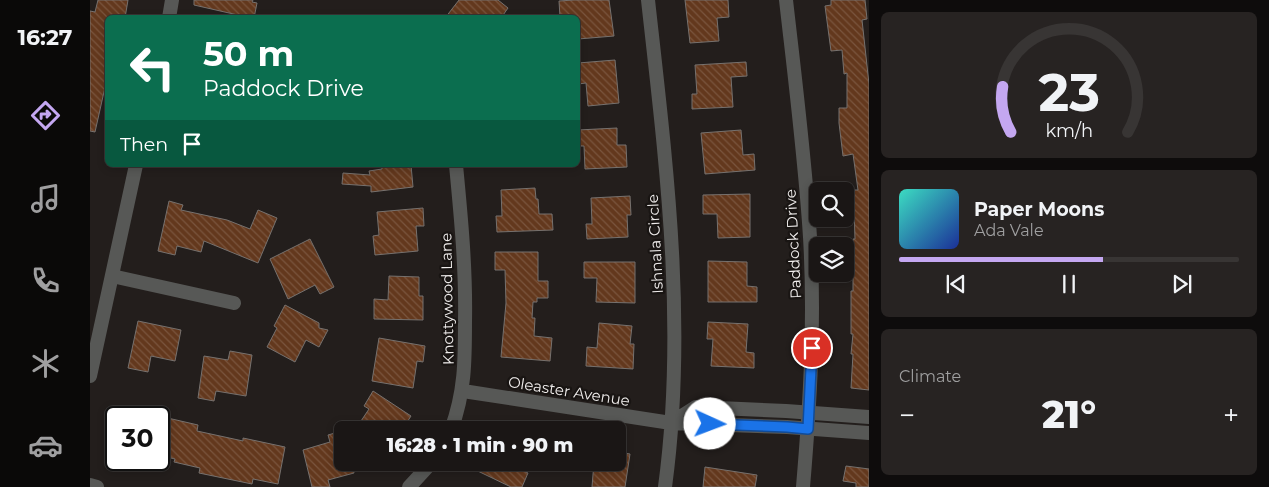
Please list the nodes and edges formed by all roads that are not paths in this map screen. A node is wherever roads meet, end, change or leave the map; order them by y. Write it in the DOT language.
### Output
graph roads {
  1 [pos="172,0"];
  2 [pos="648,0"];
  3 [pos="786,0"];
  4 [pos="170,15"];
  5 [pos="136,167"];
  6 [pos="456,167"];
  7 [pos="112,276"];
  8 [pos="234,303"];
  9 [pos="90,376"];
  10 [pos="463,392"];
  11 [pos="809,414"];
  12 [pos="869,417"];
  13 [pos="454,421"];
  14 [pos="671,423"];
  15 [pos="808,429"];
  16 [pos="869,433"];
  17 [pos="424,471"];
  18 [pos="90,485"];
  19 [pos="97,487"];
  20 [pos="409,487"];
  21 [pos="665,487"];
  22 [pos="803,487"];
  1 -- 4 [label="street"];
  2 -- 14 [label="street, Ishnala Circle"];
  3 -- 11 [label="street, Paddock Drive"];
  5 -- 7 [label="street"];
  6 -- 10 [label="street, Knottywood Lane"];
  7 -- 8 [label="street"];
  7 -- 9 [label="street"];
  10 -- 13 [label="street, Knottywood Lane"];
  10 -- 14 [label="street, Oleaster Avenue"];
  11 -- 12 [label="street"];
  11 -- 14 [label="street"];
  11 -- 15 [label="street, Paddock Drive"];
  14 -- 15 [label="street, Oleaster Avenue"];
  14 -- 21 [label="street, Ishnala Circle"];
  15 -- 16 [label="street, Oleaster Avenue"];
  15 -- 22 [label="street, Paddock Drive"];
  17 -- 20 [label="street"];
  18 -- 19 [label="street"];
}
